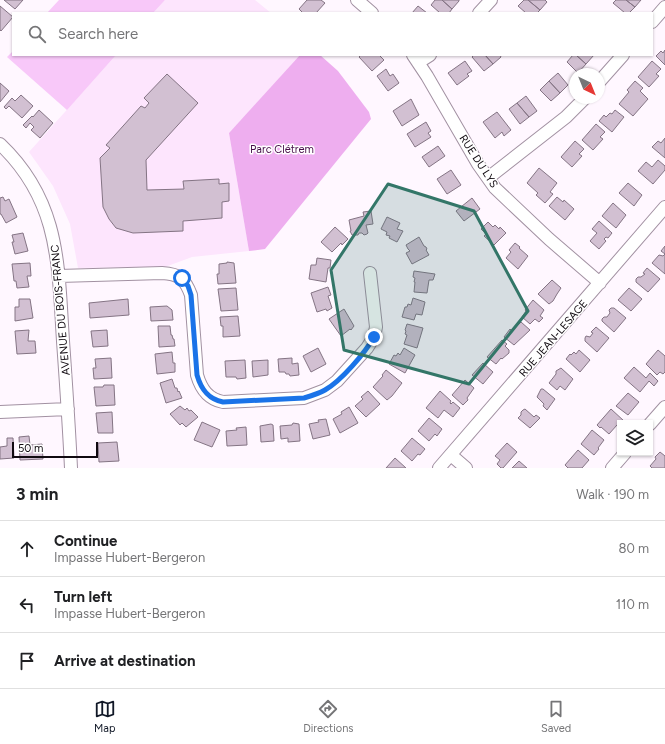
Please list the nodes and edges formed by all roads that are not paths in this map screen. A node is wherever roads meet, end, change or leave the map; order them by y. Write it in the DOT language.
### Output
graph roads {
  1 [pos="357,0"];
  2 [pos="491,0"];
  3 [pos="665,7"];
  4 [pos="371,12"];
  5 [pos="480,12"];
  6 [pos="653,21"];
  7 [pos="426,56"];
  8 [pos="622,56"];
  9 [pos="416,59"];
  10 [pos="605,75"];
  11 [pos="579,104"];
  12 [pos="0,144"];
  13 [pos="488,178"];
  14 [pos="665,207"];
  15 [pos="370,273"];
  16 [pos="59,276"];
  17 [pos="600,283"];
  18 [pos="665,407"];
  19 [pos="68,409"];
  20 [pos="0,412"];
  21 [pos="653,421"];
  22 [pos="451,455"];
  23 [pos="622,456"];
  24 [pos="71,468"];
  25 [pos="439,468"];
  26 [pos="466,468"];
  27 [pos="612,468"];
  1 -- 4 [label="street"];
  2 -- 5 [label="street"];
  3 -- 6 [label="street"];
  7 -- 9 [label="street"];
  8 -- 10 [label="street"];
  9 -- 13 [label="street, RUE DU LYS"];
  11 -- 13 [label="street"];
  12 -- 16 [label="street, AVENUE DU BOIS-FRANC"];
  13 -- 17 [label="street, RUE DU LYS"];
  14 -- 17 [label="street, RUE JEAN-LESAGE"];
  15 -- 16 [label="street"];
  16 -- 19 [label="street, AVENUE DU BOIS-FRANC"];
  17 -- 22 [label="street, RUE JEAN-LESAGE"];
  18 -- 21 [label="street"];
  19 -- 20 [label="street"];
  19 -- 24 [label="street, AVENUE DU BOIS-FRANC"];
  22 -- 25 [label="street, RUE JEAN-LESAGE"];
  22 -- 26 [label="street"];
  23 -- 27 [label="street"];
}
